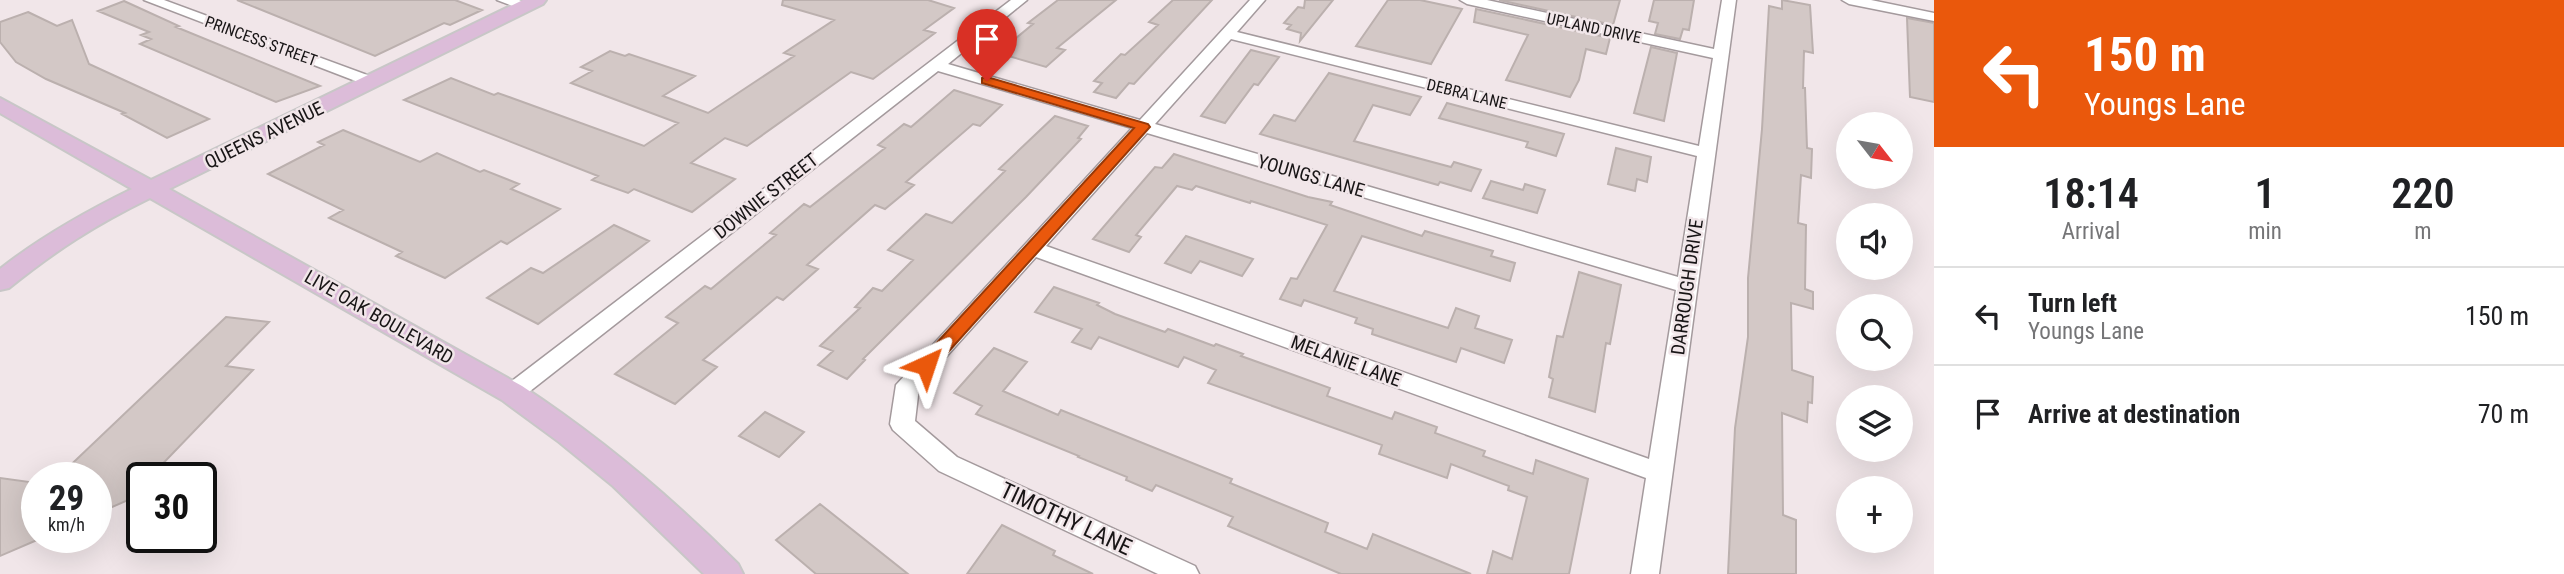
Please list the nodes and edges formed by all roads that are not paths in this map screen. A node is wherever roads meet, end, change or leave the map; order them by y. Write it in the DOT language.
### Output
graph roads {
  1 [pos="151,0"];
  2 [pos="1020,0"];
  3 [pos="1258,0"];
  4 [pos="1467,0"];
  5 [pos="1729,0"];
  6 [pos="1849,0"];
  7 [pos="521,2"];
  8 [pos="1934,17"];
  9 [pos="1227,34"];
  10 [pos="1721,55"];
  11 [pos="935,65"];
  12 [pos="372,82"];
  13 [pos="0,104"];
  14 [pos="1143,127"];
  15 [pos="1707,153"];
  16 [pos="153,189"];
  17 [pos="1032,248"];
  18 [pos="0,282"];
  19 [pos="1687,286"];
  20 [pos="513,393"];
  21 [pos="1660,473"];
  22 [pos="726,574"];
  23 [pos="1185,574"];
  24 [pos="1645,574"];
  1 -- 12 [label="street, PRINCESS STREET"];
  2 -- 11 [label="street, DOWNIE STREET"];
  3 -- 9 [label="street"];
  4 -- 10 [label="street, UPLAND DRIVE"];
  5 -- 10 [label="street, DARROUGH DRIVE"];
  6 -- 8 [label="street"];
  7 -- 12 [label="main road, QUEENS AVENUE"];
  9 -- 14 [label="street"];
  9 -- 15 [label="street, DEBRA LANE"];
  10 -- 15 [label="street, DARROUGH DRIVE"];
  11 -- 14 [label="street, YOUNGS LANE"];
  11 -- 20 [label="street, DOWNIE STREET"];
  12 -- 16 [label="main road, QUEENS AVENUE"];
  13 -- 16 [label="main road, LIVE OAK BOULEVARD"];
  14 -- 17 [label="street"];
  14 -- 19 [label="street, YOUNGS LANE"];
  15 -- 19 [label="street, DARROUGH DRIVE"];
  16 -- 18 [label="main road, QUEENS AVENUE"];
  16 -- 20 [label="main road, LIVE OAK BOULEVARD"];
  17 -- 21 [label="street, MELANIE LANE"];
  17 -- 23 [label="street, TIMOTHY LANE"];
  19 -- 21 [label="street, DARROUGH DRIVE"];
  20 -- 22 [label="main road, LIVE OAK BOULEVARD"];
  21 -- 24 [label="street, DARROUGH DRIVE"];
}
